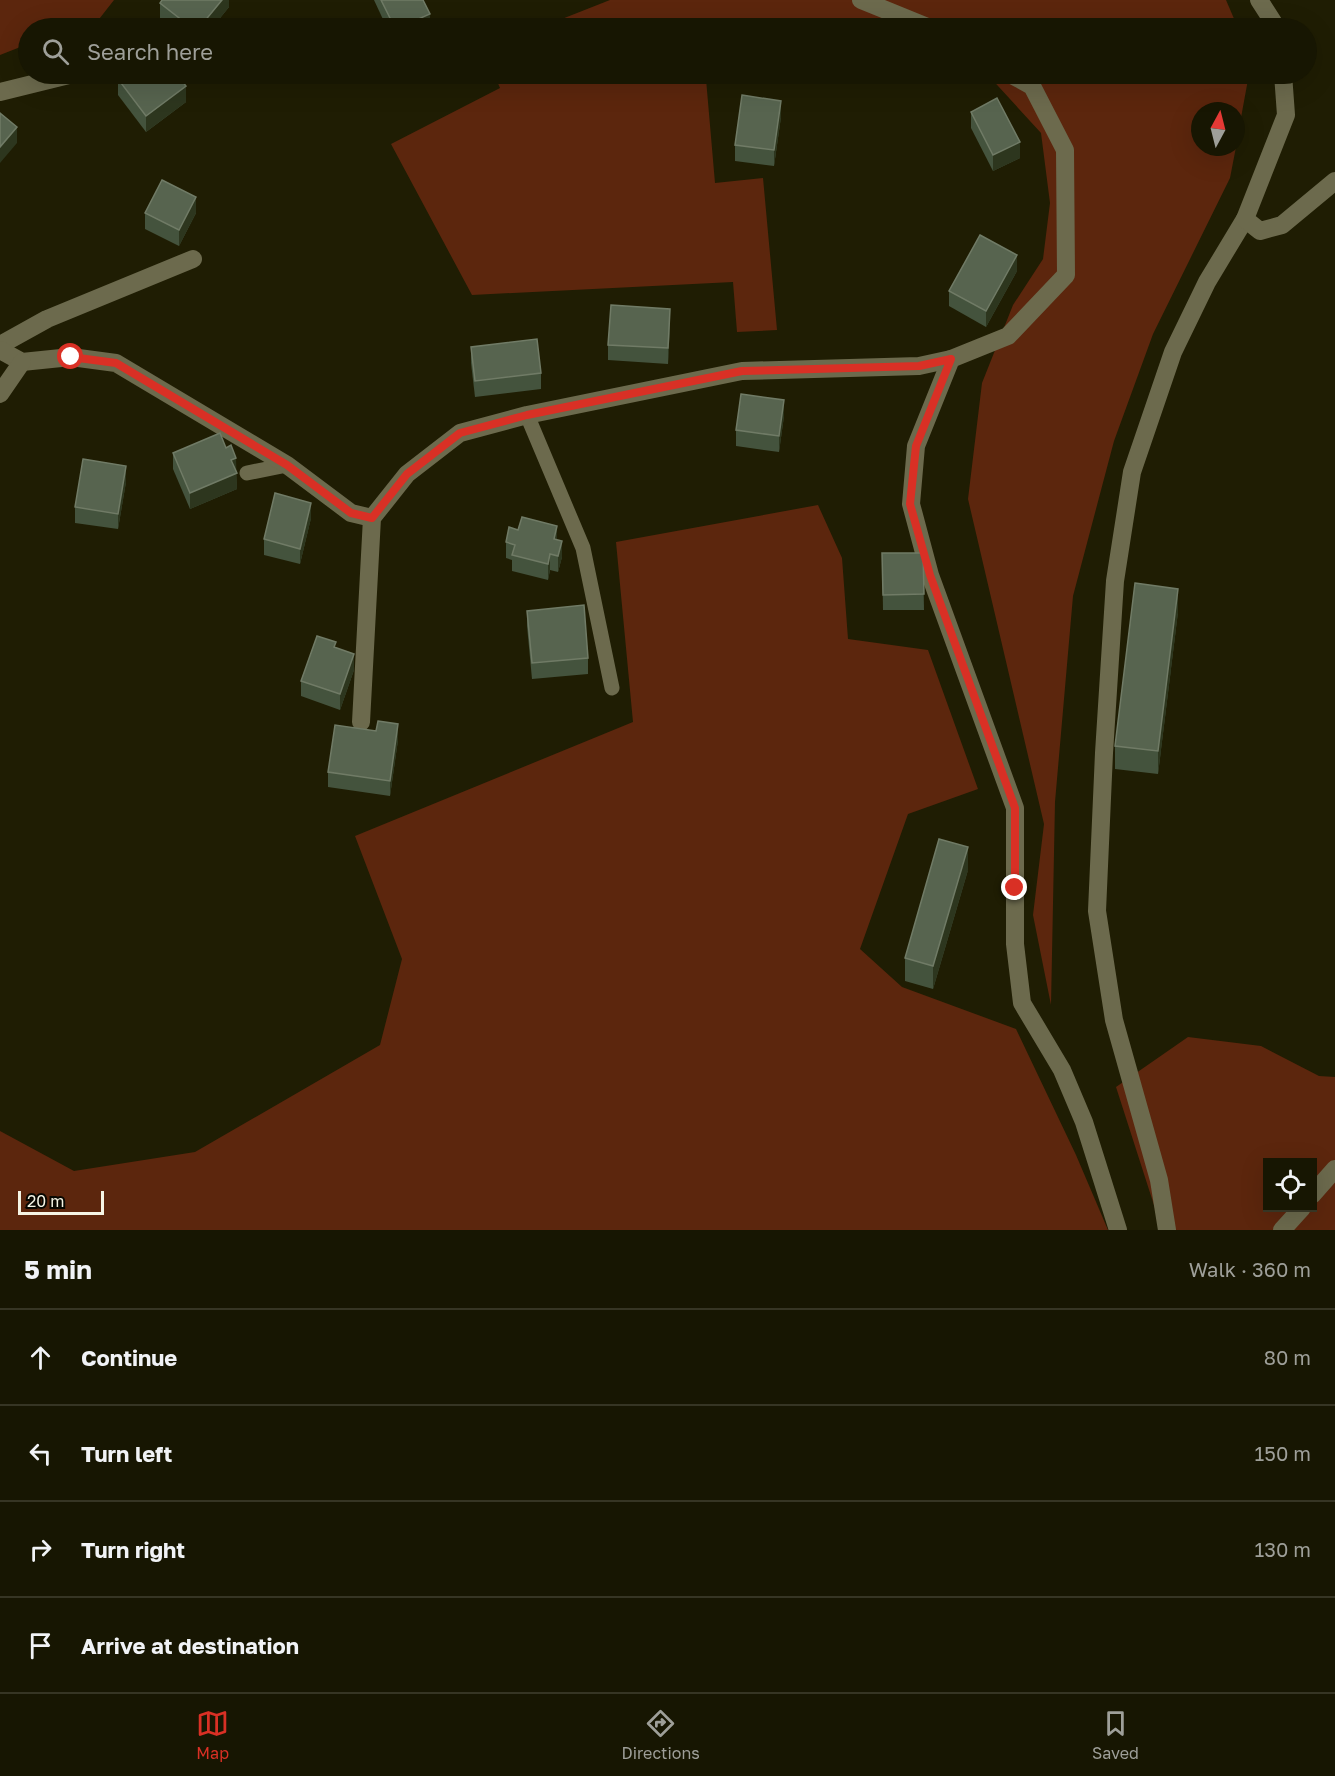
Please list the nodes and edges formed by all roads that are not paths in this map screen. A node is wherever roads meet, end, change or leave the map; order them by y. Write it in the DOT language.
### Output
graph roads {
  1 [pos="861,0"];
  2 [pos="1259,0"];
  3 [pos="905,18"];
  4 [pos="1271,18"];
  5 [pos="32,84"];
  6 [pos="1028,84"];
  7 [pos="1284,84"];
  8 [pos="0,92"];
  9 [pos="1335,181"];
  10 [pos="1245,219"];
  11 [pos="193,259"];
  12 [pos="0,347"];
  13 [pos="951,359"];
  14 [pos="22,363"];
  15 [pos="0,394"];
  16 [pos="527,415"];
  17 [pos="287,465"];
  18 [pos="247,473"];
  19 [pos="372,518"];
  20 [pos="612,688"];
  21 [pos="361,722"];
  22 [pos="1335,1169"];
  23 [pos="1317,1189"];
  24 [pos="1298,1212"];
  25 [pos="1118,1230"];
  26 [pos="1167,1230"];
  27 [pos="1282,1230"];
  1 -- 3 [label="street"];
  2 -- 4 [label="street"];
  5 -- 8 [label="street"];
  6 -- 13 [label="street"];
  7 -- 10 [label="street"];
  9 -- 10 [label="street"];
  10 -- 26 [label="street"];
  11 -- 12 [label="street"];
  12 -- 14 [label="street"];
  13 -- 16 [label="street"];
  13 -- 25 [label="street"];
  14 -- 15 [label="street"];
  14 -- 17 [label="street"];
  16 -- 19 [label="street"];
  16 -- 20 [label="lane"];
  17 -- 18 [label="lane"];
  17 -- 19 [label="street"];
  19 -- 21 [label="street"];
  22 -- 23 [label="street"];
  24 -- 27 [label="street"];
}
